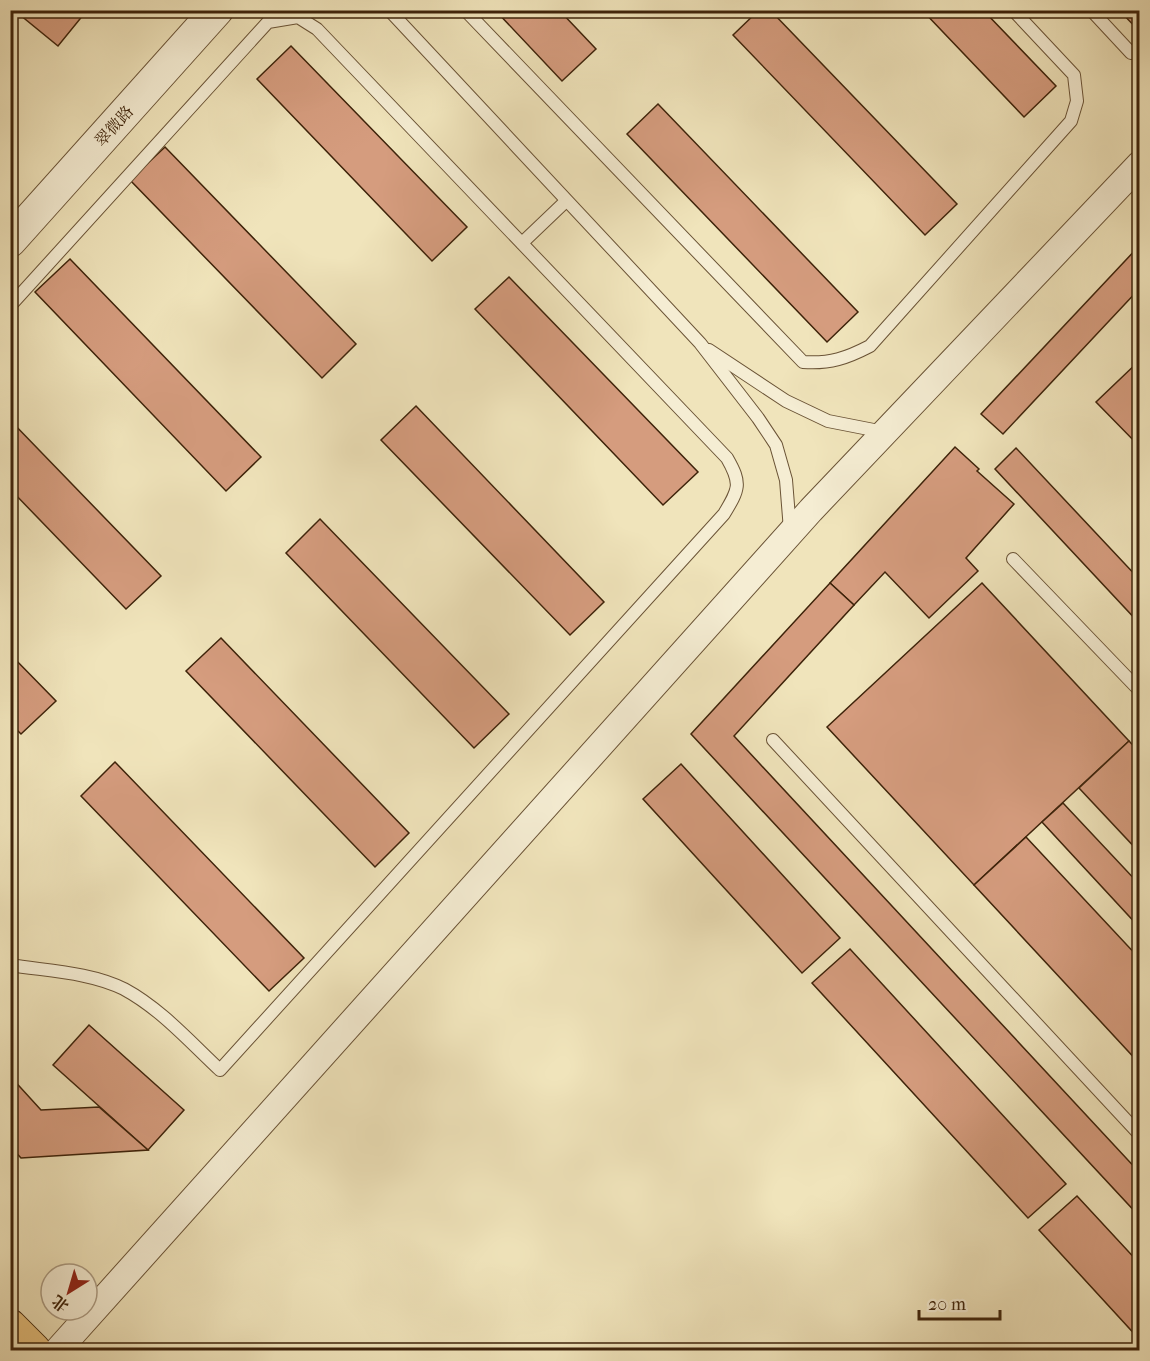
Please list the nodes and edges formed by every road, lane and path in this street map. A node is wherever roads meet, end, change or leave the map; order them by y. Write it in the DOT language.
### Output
graph roads {
  1 [pos="217,10"];
  2 [pos="389,10"];
  3 [pos="465,10"];
  4 [pos="1013,10"];
  5 [pos="1091,10"];
  6 [pos="1131,53"];
  7 [pos="1140,164"];
  8 [pos="566,201"];
  9 [pos="10,241"];
  10 [pos="522,243"];
  11 [pos="10,306"];
  12 [pos="700,343"];
  13 [pos="885,433"];
  14 [pos="790,535"];
  15 [pos="1013,559"];
  16 [pos="1140,691"];
  17 [pos="773,740"];
  18 [pos="10,965"];
  19 [pos="1140,1135"];
  20 [pos="10,1326"];
  21 [pos="34,1350"];
  22 [pos="58,1350"];
  1 -- 9 [label="street, 翠微路"];
  2 -- 8 [label="lane"];
  3 -- 4 [label="lane"];
  5 -- 6 [label="lane"];
  7 -- 13 [label="street"];
  8 -- 10 [label="lane"];
  8 -- 12 [label="lane"];
  10 -- 11 [label="lane"];
  10 -- 18 [label="lane"];
  12 -- 13 [label="lane"];
  12 -- 14 [label="lane"];
  13 -- 14 [label="street"];
  14 -- 22 [label="street"];
  15 -- 16 [label="lane"];
  17 -- 19 [label="lane"];
  20 -- 21 [label="main road"];
}
